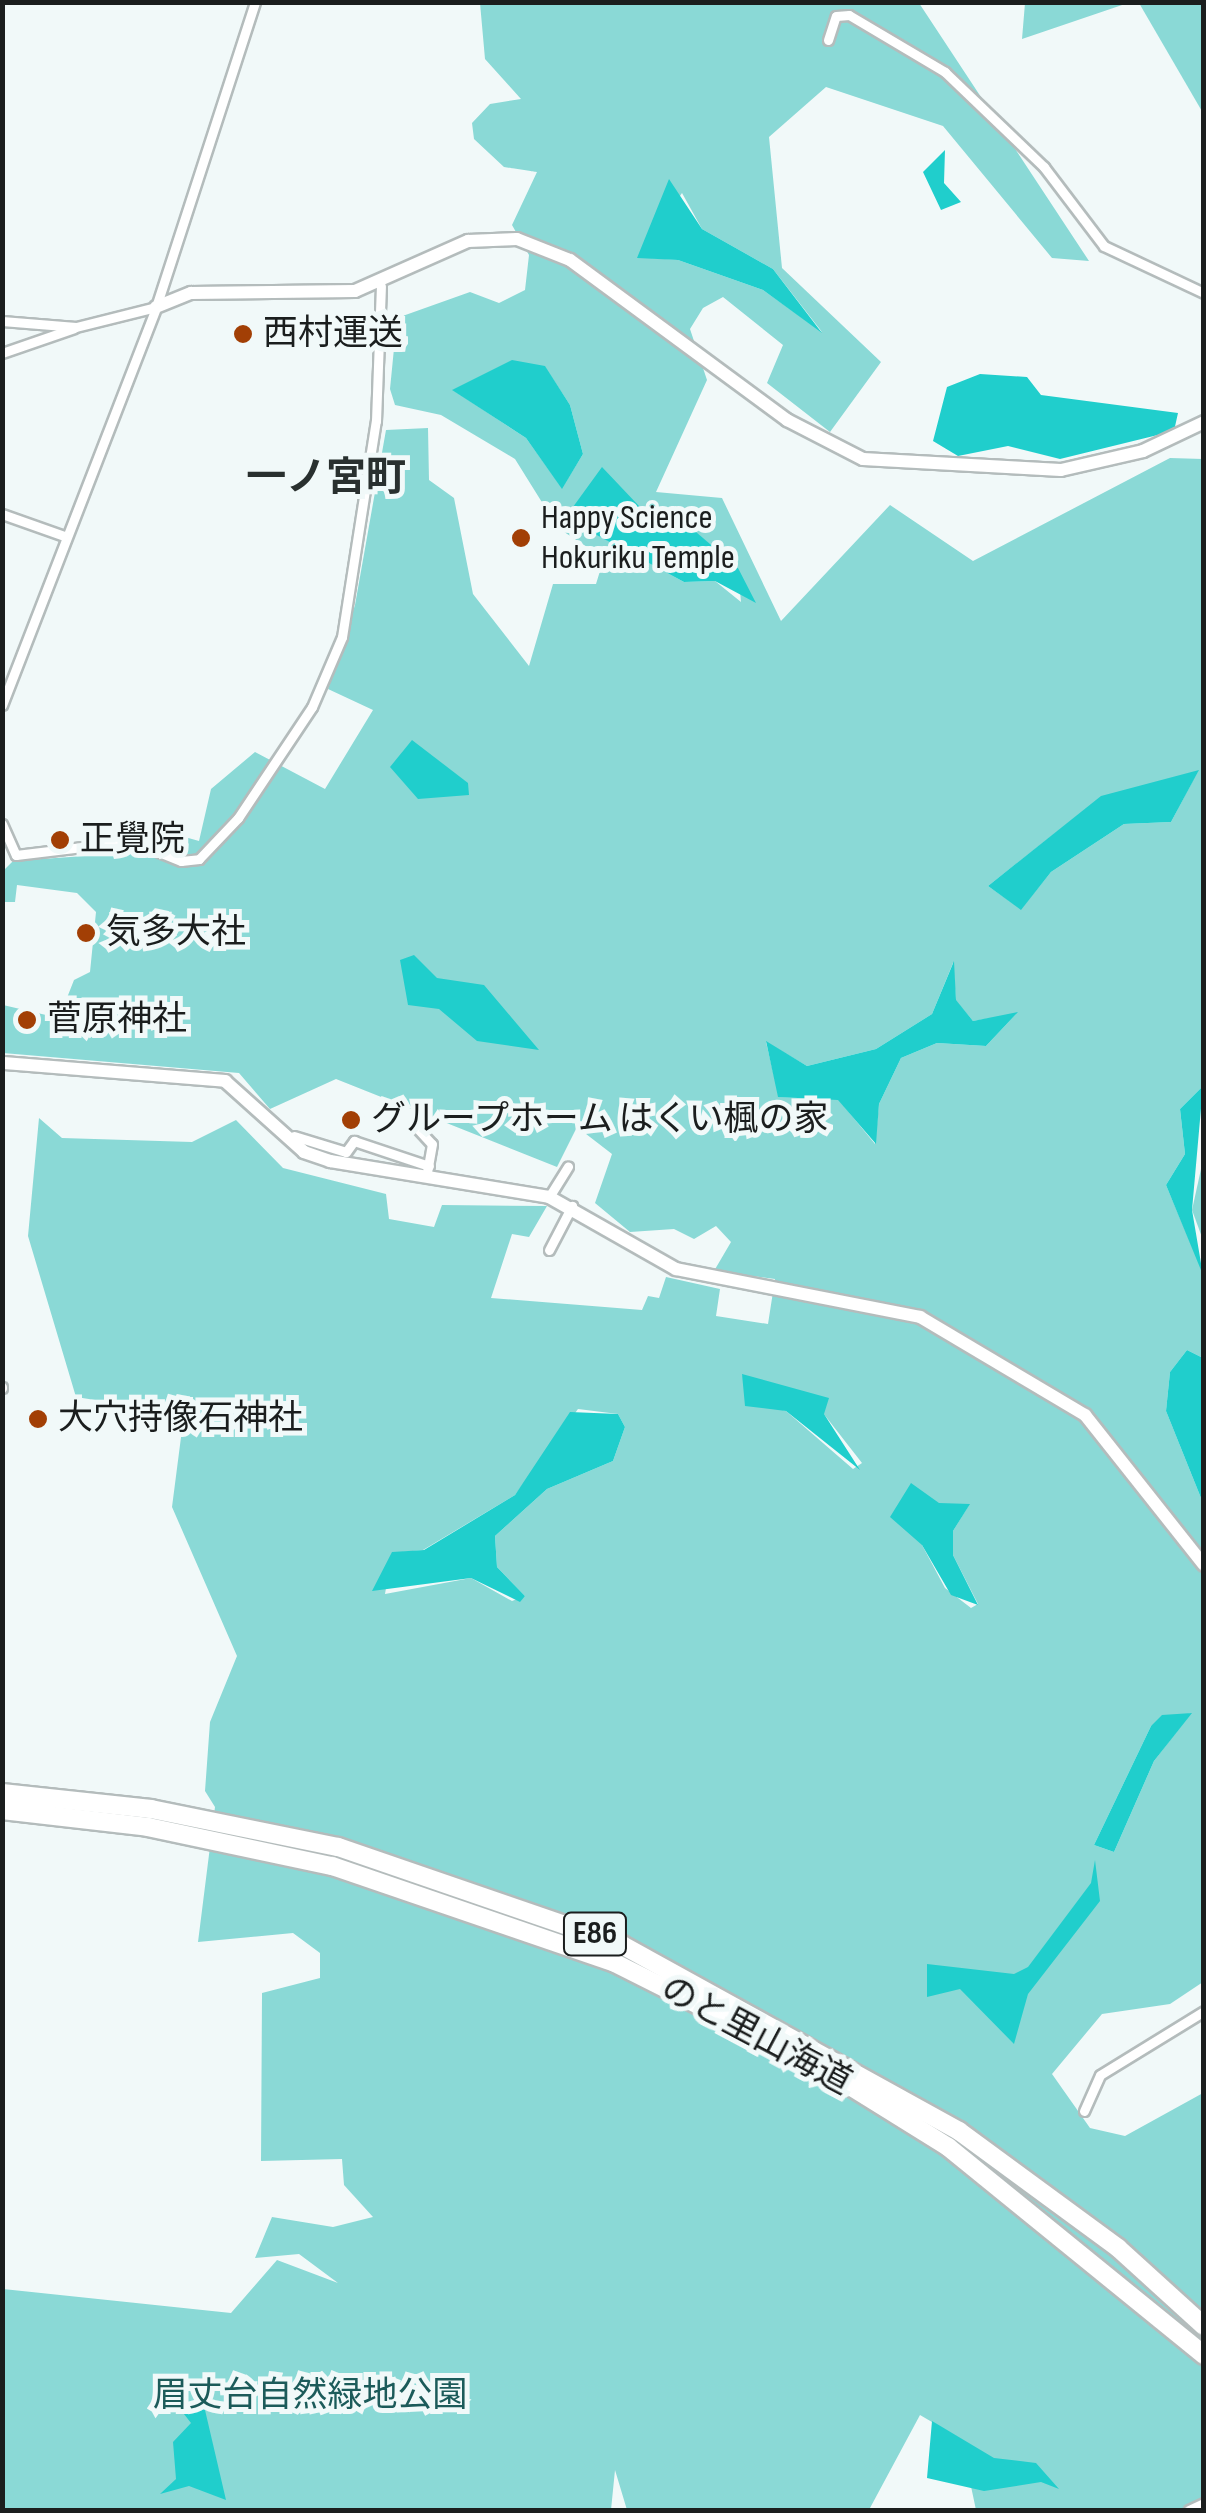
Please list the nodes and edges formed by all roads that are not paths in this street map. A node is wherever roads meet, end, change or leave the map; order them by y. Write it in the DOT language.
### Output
graph roads {
  1 [pos="255,2"];
  2 [pos="828,40"];
  3 [pos="381,286"];
  4 [pos="1204,293"];
  5 [pos="156,308"];
  6 [pos="2,320"];
  7 [pos="76,327"];
  8 [pos="2,354"];
  9 [pos="1204,422"];
  10 [pos="2,514"];
  11 [pos="64,536"];
  12 [pos="2,704"];
  13 [pos="2,824"];
  14 [pos="3,1063"];
  15 [pos="270,1122"];
  16 [pos="416,1127"];
  17 [pos="568,1166"];
  18 [pos="427,1172"];
  19 [pos="549,1197"];
  20 [pos="572,1206"];
  21 [pos="549,1250"];
  22 [pos="1204,1565"];
  23 [pos="2,1794"];
  24 [pos="2,1810"];
  25 [pos="1204,2012"];
  26 [pos="1084,2110"];
  27 [pos="1204,2326"];
  28 [pos="1204,2355"];
  29 [pos="1204,2503"];
  30 [pos="1189,2510"];
  1 -- 5 [label="street"];
  2 -- 4 [label="street"];
  3 -- 5 [label="street"];
  3 -- 9 [label="street"];
  3 -- 13 [label="street"];
  5 -- 7 [label="street"];
  5 -- 11 [label="street"];
  6 -- 7 [label="street"];
  7 -- 8 [label="street"];
  10 -- 11 [label="street"];
  11 -- 12 [label="street"];
  14 -- 15 [label="street"];
  15 -- 18 [label="street"];
  15 -- 18 [label="street"];
  16 -- 18 [label="street"];
  17 -- 19 [label="street"];
  18 -- 19 [label="street"];
  19 -- 20 [label="street"];
  20 -- 21 [label="street"];
  20 -- 22 [label="street"];
  23 -- 27 [label="highway, のと里山海道 / E86"];
  24 -- 28 [label="highway, のと里山海道 / E86"];
  25 -- 26 [label="street"];
  29 -- 30 [label="street"];
}
